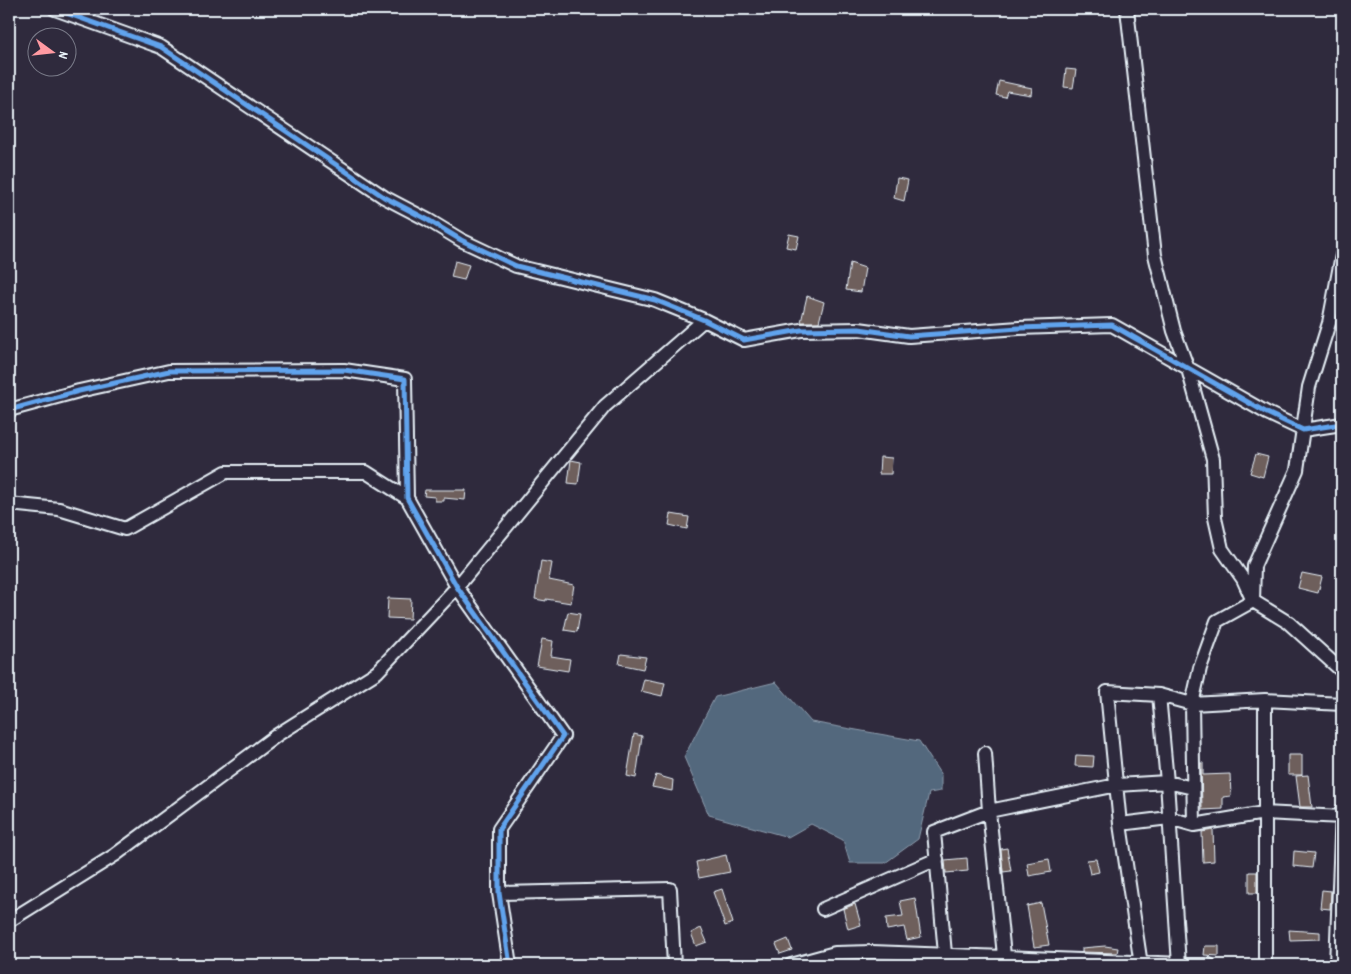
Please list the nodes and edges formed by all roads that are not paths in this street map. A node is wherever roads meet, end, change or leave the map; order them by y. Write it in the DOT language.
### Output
graph roads {
  1 [pos="55,9"];
  2 [pos="1127,9"];
  3 [pos="1342,255"];
  4 [pos="704,320"];
  5 [pos="1188,369"];
  6 [pos="9,410"];
  7 [pos="1342,424"];
  8 [pos="1303,430"];
  9 [pos="407,498"];
  10 [pos="9,504"];
  11 [pos="457,587"];
  12 [pos="1254,601"];
  13 [pos="1342,671"];
  14 [pos="1158,695"];
  15 [pos="1265,700"];
  16 [pos="1192,704"];
  17 [pos="1342,704"];
  18 [pos="985,753"];
  19 [pos="1167,782"];
  20 [pos="1117,785"];
  21 [pos="1193,788"];
  22 [pos="1342,810"];
  23 [pos="989,811"];
  24 [pos="1264,813"];
  25 [pos="1342,817"];
  26 [pos="1169,818"];
  27 [pos="1120,824"];
  28 [pos="1194,826"];
  29 [pos="937,859"];
  30 [pos="499,893"];
  31 [pos="823,909"];
  32 [pos="9,921"];
  33 [pos="872,952"];
  34 [pos="836,959"];
  35 [pos="946,961"];
  36 [pos="1004,961"];
  37 [pos="1141,964"];
  38 [pos="510,965"];
  39 [pos="674,965"];
  40 [pos="791,965"];
  41 [pos="874,965"];
  42 [pos="1179,965"];
  43 [pos="1209,965"];
  44 [pos="1265,965"];
  45 [pos="1336,965"];
  1 -- 4 [label="street"];
  2 -- 5 [label="street"];
  3 -- 8 [label="street"];
  4 -- 5 [label="street"];
  4 -- 11 [label="street"];
  5 -- 8 [label="street"];
  5 -- 12 [label="street"];
  6 -- 9 [label="street"];
  7 -- 8 [label="street"];
  8 -- 12 [label="street"];
  9 -- 10 [label="street"];
  9 -- 11 [label="street"];
  11 -- 30 [label="street"];
  11 -- 32 [label="street"];
  12 -- 13 [label="street"];
  12 -- 16 [label="street"];
  14 -- 16 [label="street"];
  14 -- 19 [label="street"];
  14 -- 20 [label="street"];
  15 -- 16 [label="street"];
  15 -- 17 [label="street"];
  15 -- 24 [label="street"];
  16 -- 21 [label="street"];
  18 -- 23 [label="street"];
  19 -- 20 [label="street"];
  19 -- 21 [label="street"];
  19 -- 26 [label="street"];
  20 -- 23 [label="street"];
  20 -- 27 [label="street"];
  21 -- 28 [label="street"];
  22 -- 25 [label="street"];
  23 -- 29 [label="street"];
  23 -- 36 [label="street"];
  24 -- 25 [label="street"];
  24 -- 28 [label="street"];
  24 -- 44 [label="street"];
  25 -- 45 [label="street"];
  26 -- 27 [label="street"];
  26 -- 28 [label="street"];
  26 -- 42 [label="street"];
  27 -- 37 [label="street"];
  29 -- 31 [label="street"];
  29 -- 35 [label="street"];
  30 -- 38 [label="street"];
  30 -- 39 [label="street"];
  33 -- 34 [label="street"];
  33 -- 35 [label="street"];
  33 -- 41 [label="street"];
  34 -- 40 [label="street"];
  35 -- 36 [label="street"];
  36 -- 37 [label="street"];
  37 -- 42 [label="street"];
  42 -- 43 [label="street"];
}
